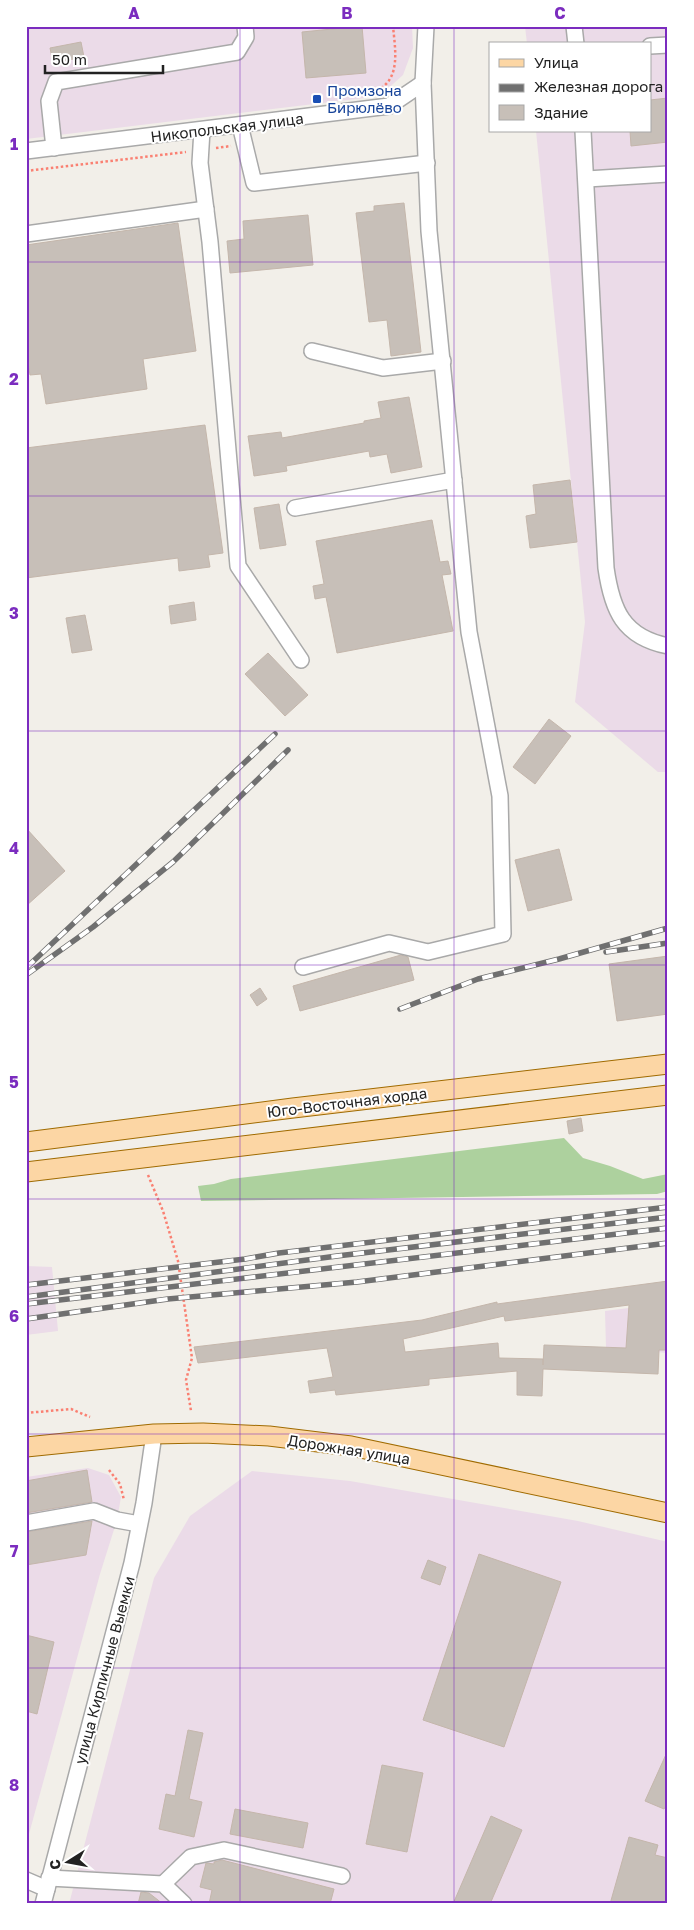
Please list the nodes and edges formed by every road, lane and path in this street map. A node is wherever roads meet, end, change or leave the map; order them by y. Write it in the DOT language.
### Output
graph roads {
  1 [pos="245,26"];
  2 [pos="393,26"];
  3 [pos="426,26"];
  4 [pos="574,26"];
  5 [pos="576,42"];
  6 [pos="668,45"];
  7 [pos="652,46"];
  8 [pos="423,83"];
  9 [pos="336,96"];
  10 [pos="240,125"];
  11 [pos="202,130"];
  12 [pos="583,132"];
  13 [pos="244,144"];
  14 [pos="54,148"];
  15 [pos="201,150"];
  16 [pos="26,151"];
  17 [pos="427,163"];
  18 [pos="26,171"];
  19 [pos="668,174"];
  20 [pos="587,179"];
  21 [pos="206,209"];
  22 [pos="26,234"];
  23 [pos="312,351"];
  24 [pos="444,361"];
  25 [pos="454,480"];
  26 [pos="295,508"];
  27 [pos="668,646"];
  28 [pos="301,660"];
  29 [pos="303,967"];
  30 [pos="668,1064"];
  31 [pos="668,1094"];
  32 [pos="26,1142"];
  33 [pos="140,1158"];
  34 [pos="26,1172"];
  35 [pos="191,1411"];
  36 [pos="26,1413"];
  37 [pos="90,1417"];
  38 [pos="154,1434"];
  39 [pos="26,1448"];
  40 [pos="109,1470"];
  41 [pos="124,1500"];
  42 [pos="668,1512"];
  43 [pos="26,1523"];
  44 [pos="139,1524"];
  45 [pos="342,1876"];
  46 [pos="26,1880"];
  47 [pos="48,1883"];
  48 [pos="163,1884"];
  49 [pos="43,1904"];
  50 [pos="184,1904"];
  1 -- 14 [label="street"];
  2 -- 9 [label="path"];
  3 -- 8 [label="street"];
  4 -- 5 [label="street"];
  6 -- 7 [label="street"];
  8 -- 10 [label="street, Никопольская улица"];
  8 -- 17 [label="street"];
  10 -- 11 [label="street, Никопольская улица"];
  10 -- 13 [label="street"];
  11 -- 14 [label="street, Никопольская улица"];
  11 -- 15 [label="street"];
  12 -- 20 [label="street"];
  13 -- 15 [label="path"];
  13 -- 17 [label="street"];
  14 -- 16 [label="street, Никопольская улица"];
  15 -- 18 [label="path"];
  15 -- 21 [label="street"];
  17 -- 24 [label="street"];
  19 -- 20 [label="street"];
  20 -- 27 [label="street"];
  21 -- 22 [label="street"];
  21 -- 28 [label="street"];
  23 -- 24 [label="street"];
  24 -- 25 [label="street"];
  25 -- 26 [label="street"];
  25 -- 29 [label="street"];
  30 -- 32 [label="main road, Юго-Восточная хорда"];
  31 -- 33 [label="main road, Юго-Восточная хорда"];
  33 -- 34 [label="main road, Юго-Восточная хорда"];
  33 -- 35 [label="path"];
  36 -- 37 [label="path"];
  38 -- 39 [label="main road, Дорожная улица"];
  38 -- 42 [label="main road, Дорожная улица"];
  38 -- 44 [label="street, улица Кирпичные Выемки"];
  40 -- 41 [label="path"];
  43 -- 44 [label="street"];
  44 -- 47 [label="street, улица Кирпичные Выемки"];
  45 -- 48 [label="street"];
  46 -- 47 [label="street"];
  47 -- 48 [label="street"];
  47 -- 49 [label="street, улица Кирпичные Выемки"];
  48 -- 50 [label="street"];
}
